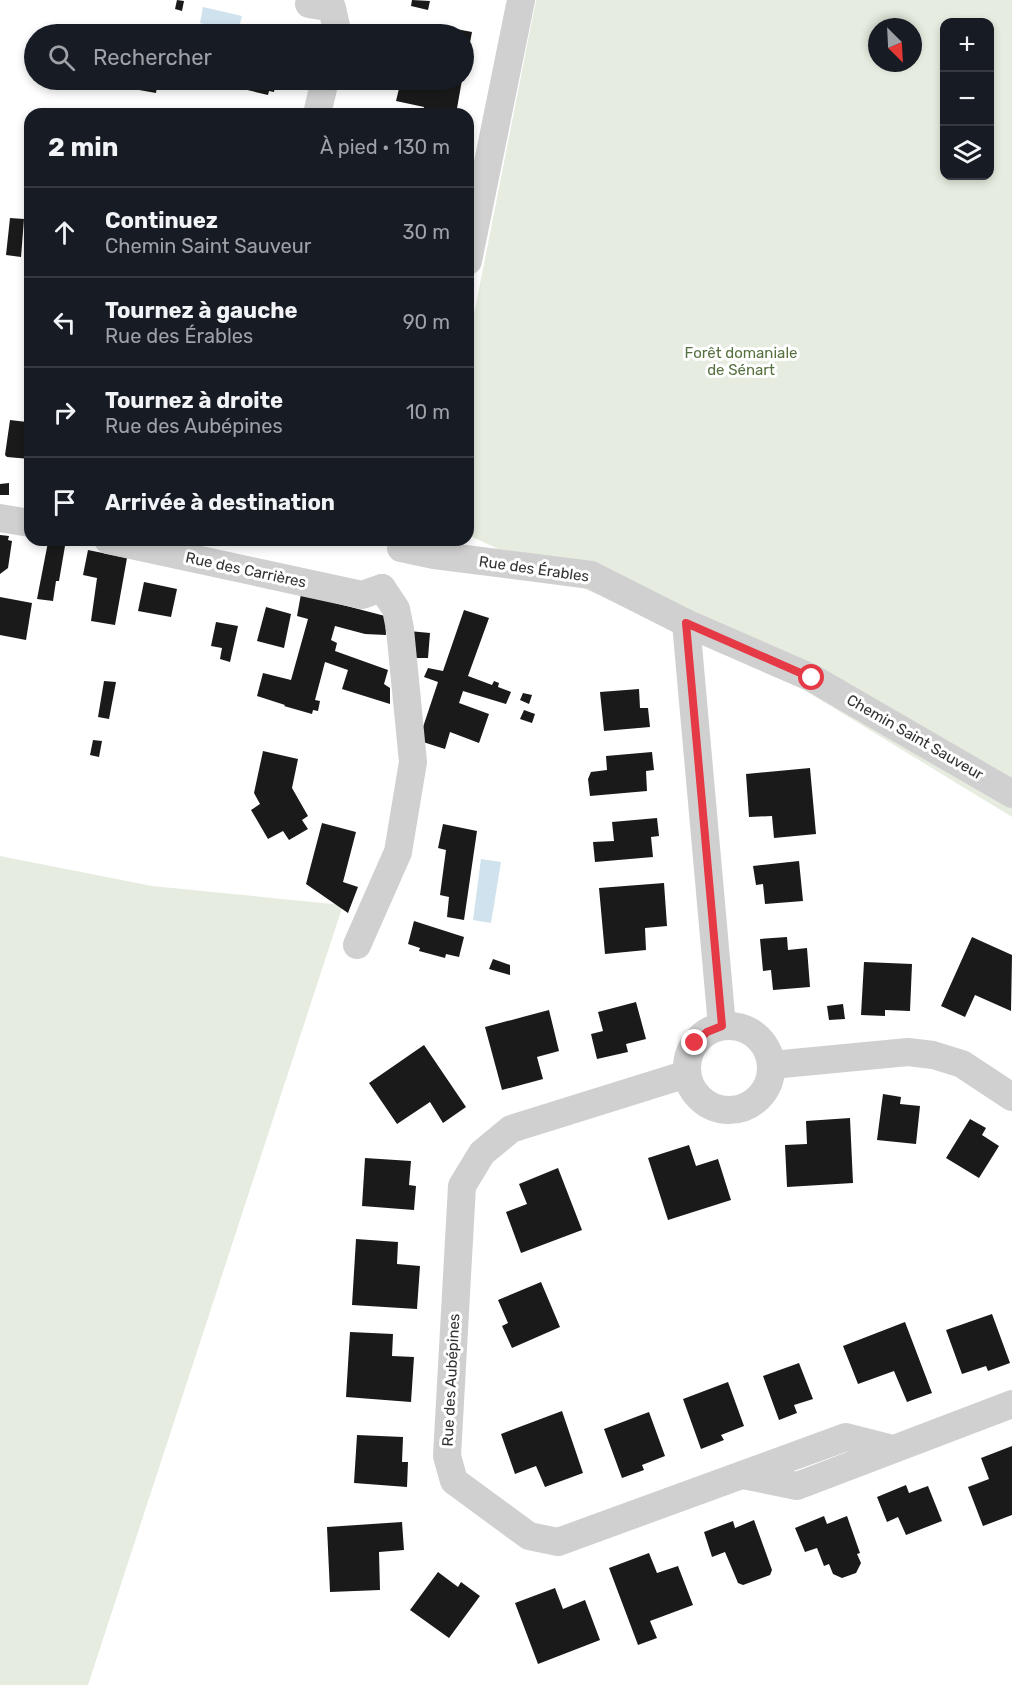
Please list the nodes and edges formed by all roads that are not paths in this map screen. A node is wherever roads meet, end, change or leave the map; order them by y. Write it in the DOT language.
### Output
graph roads {
  1 [pos="521,0"];
  2 [pos="309,4"];
  3 [pos="336,24"];
  4 [pos="323,90"];
  5 [pos="318,108"];
  6 [pos="479,149"];
  7 [pos="474,200"];
  8 [pos="0,518"];
  9 [pos="24,522"];
  10 [pos="136,546"];
  11 [pos="401,546"];
  12 [pos="408,546"];
  13 [pos="382,588"];
  14 [pos="686,623"];
  15 [pos="1012,794"];
  16 [pos="357,945"];
  17 [pos="722,1026"];
  18 [pos="772,1065"];
  19 [pos="687,1074"];
  20 [pos="1012,1097"];
  21 [pos="1012,1404"];
  1 -- 6 [label="street"];
  2 -- 3 [label="street"];
  4 -- 5 [label="street"];
  6 -- 7 [label="street"];
  8 -- 9 [label="street"];
  10 -- 13 [label="street, Rue des Carrières"];
  11 -- 13 [label="street"];
  12 -- 14 [label="street, Rue des Érables"];
  13 -- 16 [label="street"];
  14 -- 15 [label="street, Chemin Saint Sauveur"];
  14 -- 17 [label="street"];
  17 -- 18 [label="street"];
  17 -- 19 [label="street"];
  18 -- 19 [label="street"];
  18 -- 20 [label="street"];
  19 -- 21 [label="street, Rue des Aubépines"];
}
